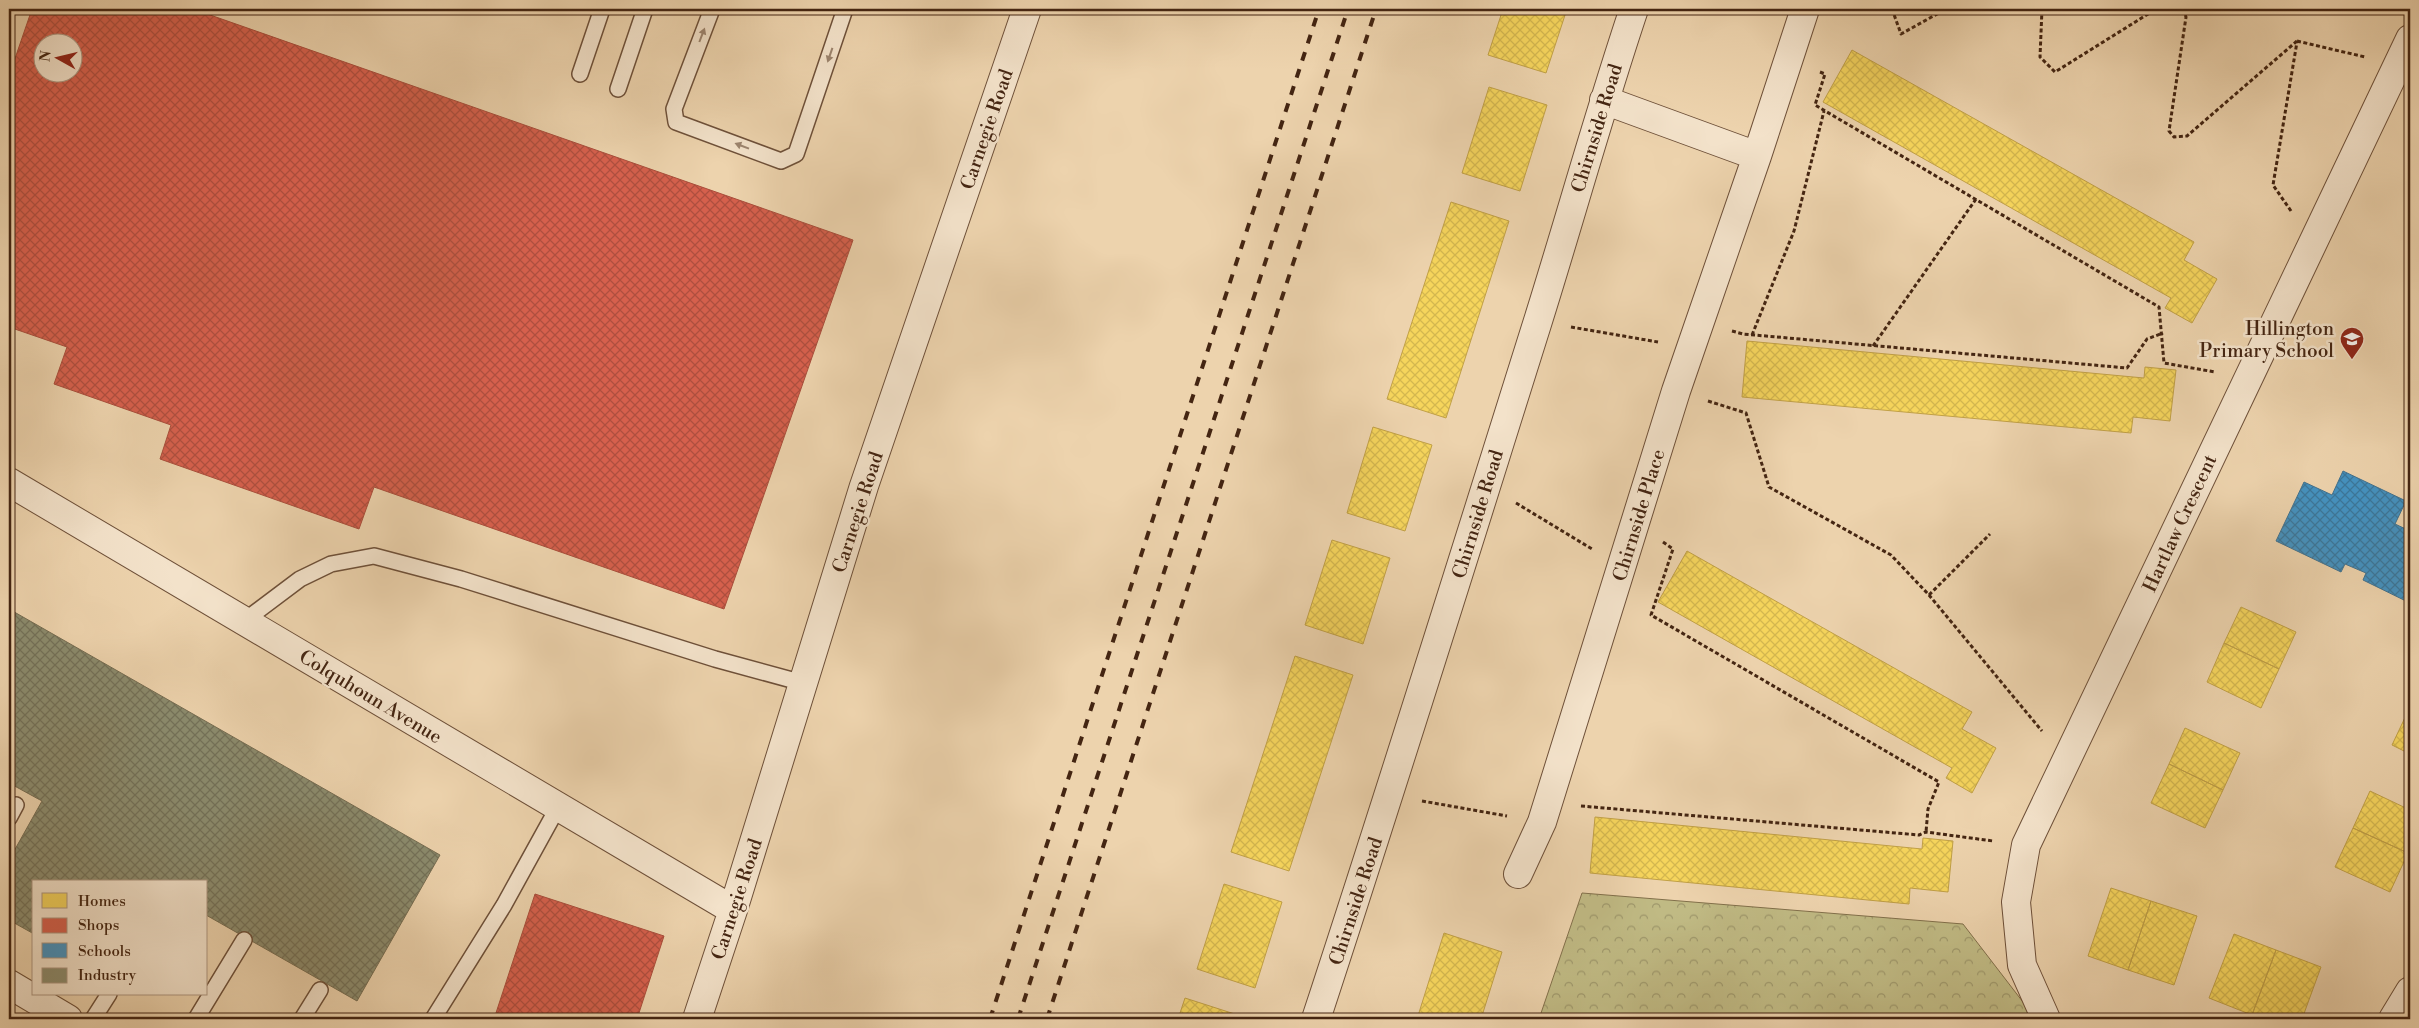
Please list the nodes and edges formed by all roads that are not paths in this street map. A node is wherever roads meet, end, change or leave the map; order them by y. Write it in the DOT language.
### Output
graph roads {
  1 [pos="602,9"];
  2 [pos="645,9"];
  3 [pos="712,9"];
  4 [pos="845,9"];
  5 [pos="1028,9"];
  6 [pos="1634,9"];
  7 [pos="1805,9"];
  8 [pos="2410,39"];
  9 [pos="580,74"];
  10 [pos="618,89"];
  11 [pos="1604,100"];
  12 [pos="1758,156"];
  13 [pos="9,482"];
  14 [pos="244,621"];
  15 [pos="804,683"];
  16 [pos="16,805"];
  17 [pos="558,807"];
  18 [pos="9,818"];
  19 [pos="1518,874"];
  20 [pos="733,910"];
  21 [pos="244,940"];
  22 [pos="11,990"];
  23 [pos="320,990"];
  24 [pos="2410,991"];
  25 [pos="108,996"];
  26 [pos="68,1019"];
  27 [pos="93,1019"];
  28 [pos="196,1019"];
  29 [pos="302,1019"];
  30 [pos="433,1019"];
  31 [pos="697,1019"];
  32 [pos="1316,1019"];
  33 [pos="2046,1019"];
  34 [pos="2393,1019"];
  1 -- 9 [label="lane"];
  2 -- 10 [label="lane"];
  4 -- 3 [label="lane, one-way"];
  5 -- 15 [label="street, Carnegie Road"];
  6 -- 11 [label="street, Chirnside Road"];
  7 -- 12 [label="street, Chirnside Place"];
  8 -- 33 [label="street, Hartlaw Crescent"];
  11 -- 12 [label="street"];
  11 -- 32 [label="street, Chirnside Road"];
  12 -- 19 [label="street, Chirnside Place"];
  13 -- 14 [label="street, Colquhoun Avenue"];
  14 -- 15 [label="lane"];
  14 -- 17 [label="street, Colquhoun Avenue"];
  15 -- 20 [label="street, Carnegie Road"];
  16 -- 18 [label="lane"];
  17 -- 20 [label="street, Colquhoun Avenue"];
  17 -- 30 [label="lane"];
  20 -- 31 [label="street, Carnegie Road"];
  21 -- 28 [label="lane"];
  22 -- 26 [label="street"];
  23 -- 29 [label="lane"];
  24 -- 34 [label="street"];
  25 -- 27 [label="lane"];
}
